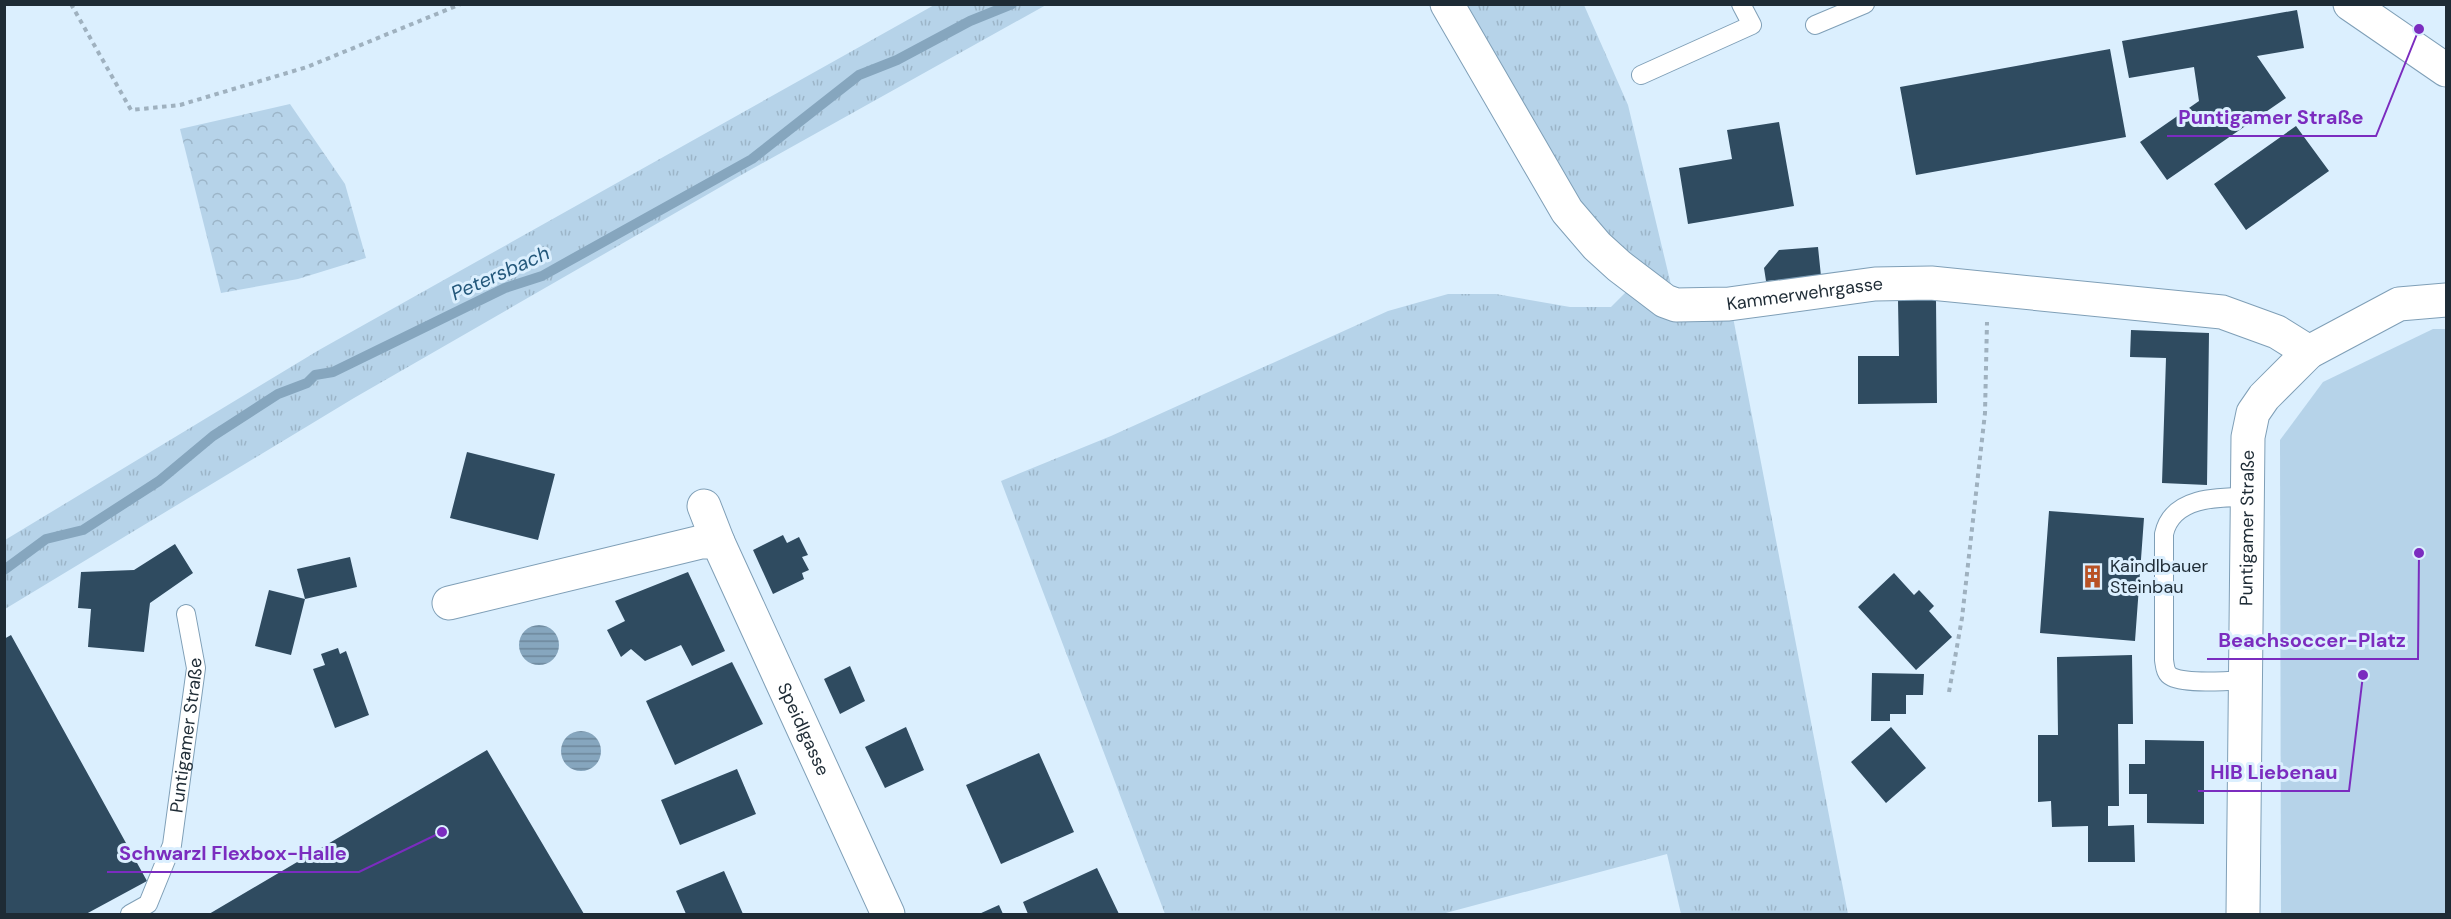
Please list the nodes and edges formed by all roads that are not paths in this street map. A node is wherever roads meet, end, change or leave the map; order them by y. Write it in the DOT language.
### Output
graph roads {
  1 [pos="1447,4"];
  2 [pos="1742,4"];
  3 [pos="1865,4"];
  4 [pos="2350,4"];
  5 [pos="1815,25"];
  6 [pos="2446,70"];
  7 [pos="1641,75"];
  8 [pos="2446,300"];
  9 [pos="2309,352"];
  10 [pos="2248,497"];
  11 [pos="704,506"];
  12 [pos="718,542"];
  13 [pos="449,603"];
  14 [pos="186,614"];
  15 [pos="2246,680"];
  16 [pos="130,915"];
  17 [pos="888,915"];
  18 [pos="2243,915"];
  1 -- 9 [label="street, Kammerwehrgasse"];
  2 -- 7 [label="lane"];
  3 -- 5 [label="lane"];
  4 -- 6 [label="street"];
  8 -- 9 [label="street, Puntigamer Straße"];
  9 -- 10 [label="street, Puntigamer Straße"];
  10 -- 15 [label="street, Puntigamer Straße"];
  10 -- 15 [label="lane"];
  11 -- 12 [label="street, Speidlgasse"];
  12 -- 13 [label="street"];
  12 -- 17 [label="street, Speidlgasse"];
  14 -- 16 [label="lane, Puntigamer Straße"];
  15 -- 18 [label="street, Puntigamer Straße"];
}
